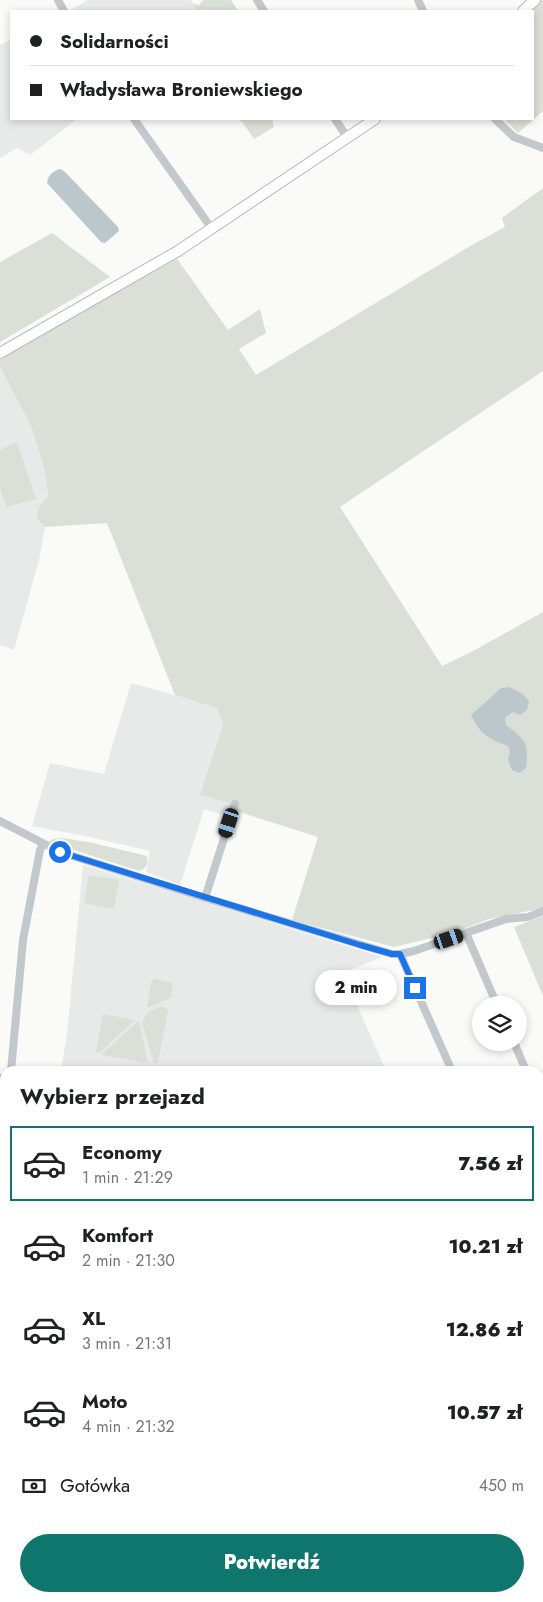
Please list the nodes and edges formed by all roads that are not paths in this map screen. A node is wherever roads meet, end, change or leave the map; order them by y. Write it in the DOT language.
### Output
graph roads {
  1 [pos="535,0"];
  2 [pos="523,10"];
  3 [pos="135,120"];
  4 [pos="336,120"];
  5 [pos="372,120"];
  6 [pos="496,120"];
  7 [pos="347,137"];
  8 [pos="543,148"];
  9 [pos="212,229"];
  10 [pos="2,352"];
  11 [pos="235,804"];
  12 [pos="0,821"];
  13 [pos="43,844"];
  14 [pos="206,898"];
  15 [pos="543,911"];
  16 [pos="466,933"];
  17 [pos="400,954"];
  18 [pos="493,996"];
  19 [pos="518,1051"];
  20 [pos="11,1066"];
  21 [pos="450,1066"];
  22 [pos="524,1066"];
  1 -- 2 [label="main road"];
  3 -- 9 [label="street"];
  4 -- 7 [label="street"];
  5 -- 7 [label="main road"];
  6 -- 8 [label="street"];
  7 -- 9 [label="main road"];
  9 -- 10 [label="main road"];
  11 -- 14 [label="street"];
  12 -- 13 [label="street"];
  13 -- 14 [label="street"];
  13 -- 20 [label="street"];
  14 -- 17 [label="street"];
  15 -- 16 [label="street"];
  16 -- 17 [label="street"];
  16 -- 18 [label="street"];
  17 -- 21 [label="street"];
  19 -- 22 [label="street"];
}
